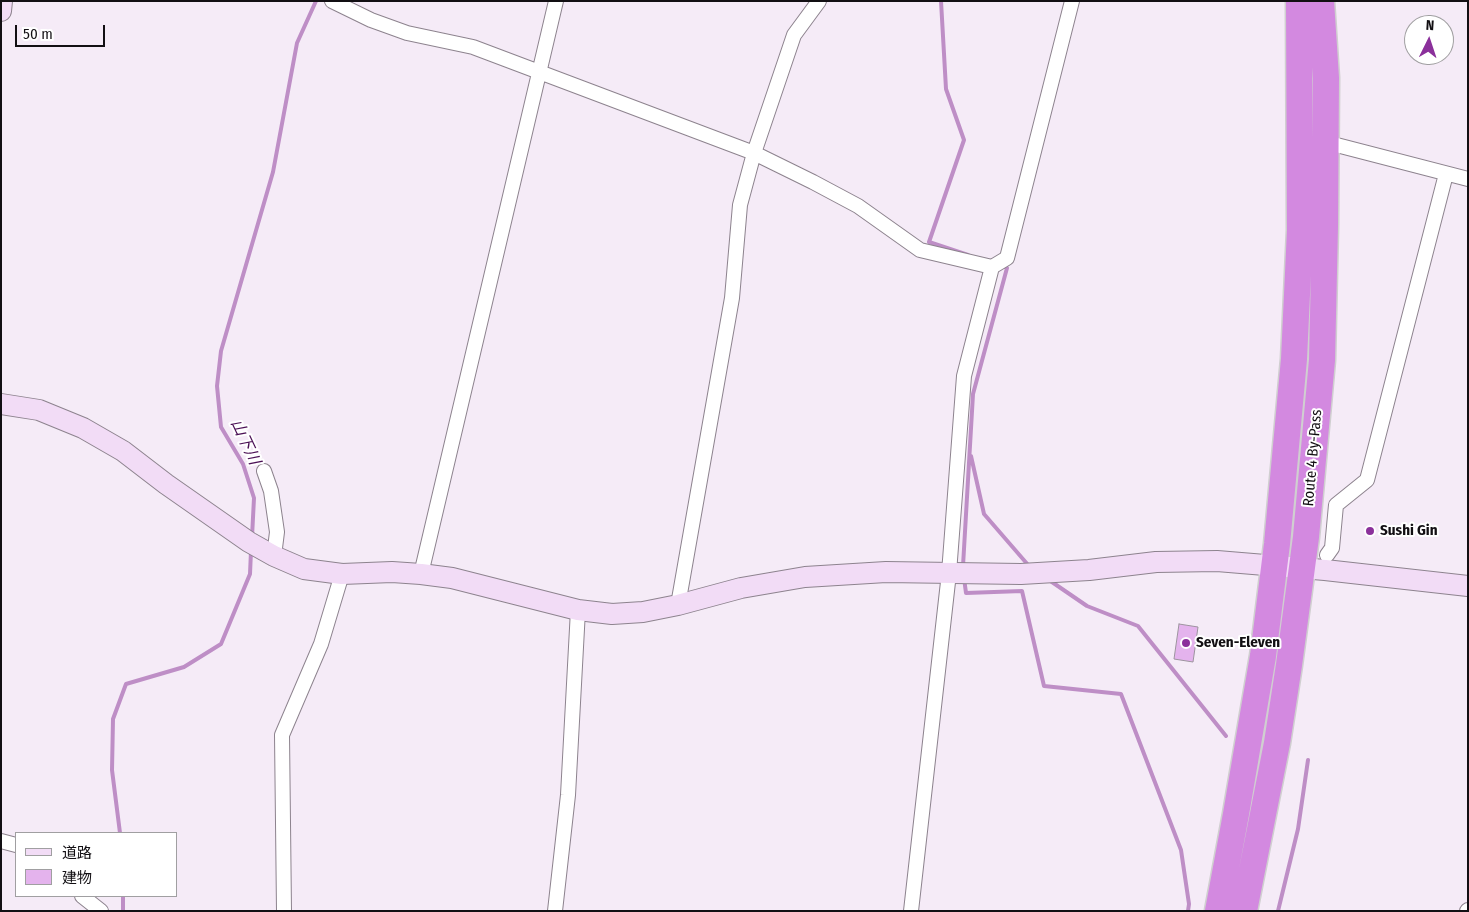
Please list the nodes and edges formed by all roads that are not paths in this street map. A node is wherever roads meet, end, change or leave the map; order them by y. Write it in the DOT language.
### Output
graph roads {
  1 [pos="2,1"];
  2 [pos="332,1"];
  3 [pos="556,1"];
  4 [pos="819,1"];
  5 [pos="1072,1"];
  6 [pos="1300,1"];
  7 [pos="1321,1"];
  8 [pos="1329,1"];
  9 [pos="1,11"];
  10 [pos="540,72"];
  11 [pos="1326,78"];
  12 [pos="1325,142"];
  13 [pos="754,153"];
  14 [pos="1446,174"];
  15 [pos="1468,179"];
  16 [pos="992,267"];
  17 [pos="1,404"];
  18 [pos="264,471"];
  19 [pos="1327,555"];
  20 [pos="274,556"];
  21 [pos="1275,566"];
  22 [pos="1302,568"];
  23 [pos="949,573"];
  24 [pos="342,574"];
  25 [pos="421,574"];
  26 [pos="1468,586"];
  27 [pos="678,606"];
  28 [pos="578,610"];
  29 [pos="1,841"];
  30 [pos="15,845"];
  31 [pos="83,897"];
  32 [pos="101,911"];
  33 [pos="284,911"];
  34 [pos="554,911"];
  35 [pos="910,911"];
  36 [pos="1218,911"];
  37 [pos="1244,911"];
  1 -- 9 [label="street"];
  2 -- 10 [label="street"];
  3 -- 10 [label="street"];
  4 -- 13 [label="street"];
  5 -- 16 [label="street"];
  6 -- 21 [label="highway, Route 4 By-Pass"];
  7 -- 11 [label="highway, Route 4 By-Pass"];
  8 -- 11 [label="highway"];
  10 -- 13 [label="street"];
  10 -- 25 [label="street"];
  11 -- 12 [label="highway, Route 4 By-Pass"];
  12 -- 14 [label="street"];
  12 -- 22 [label="highway, Route 4 By-Pass"];
  13 -- 16 [label="street"];
  13 -- 27 [label="street"];
  14 -- 15 [label="street"];
  14 -- 19 [label="street"];
  16 -- 23 [label="street"];
  17 -- 20 [label="street"];
  18 -- 20 [label="street"];
  20 -- 24 [label="street"];
  21 -- 22 [label="street"];
  21 -- 23 [label="street"];
  21 -- 36 [label="highway, Route 4 By-Pass"];
  22 -- 26 [label="street"];
  22 -- 37 [label="highway, Route 4 By-Pass"];
  23 -- 27 [label="street"];
  23 -- 35 [label="street"];
  24 -- 25 [label="street"];
  24 -- 33 [label="street"];
  25 -- 28 [label="street"];
  27 -- 28 [label="street"];
  28 -- 34 [label="street"];
  29 -- 30 [label="street"];
  31 -- 32 [label="street"];
}
